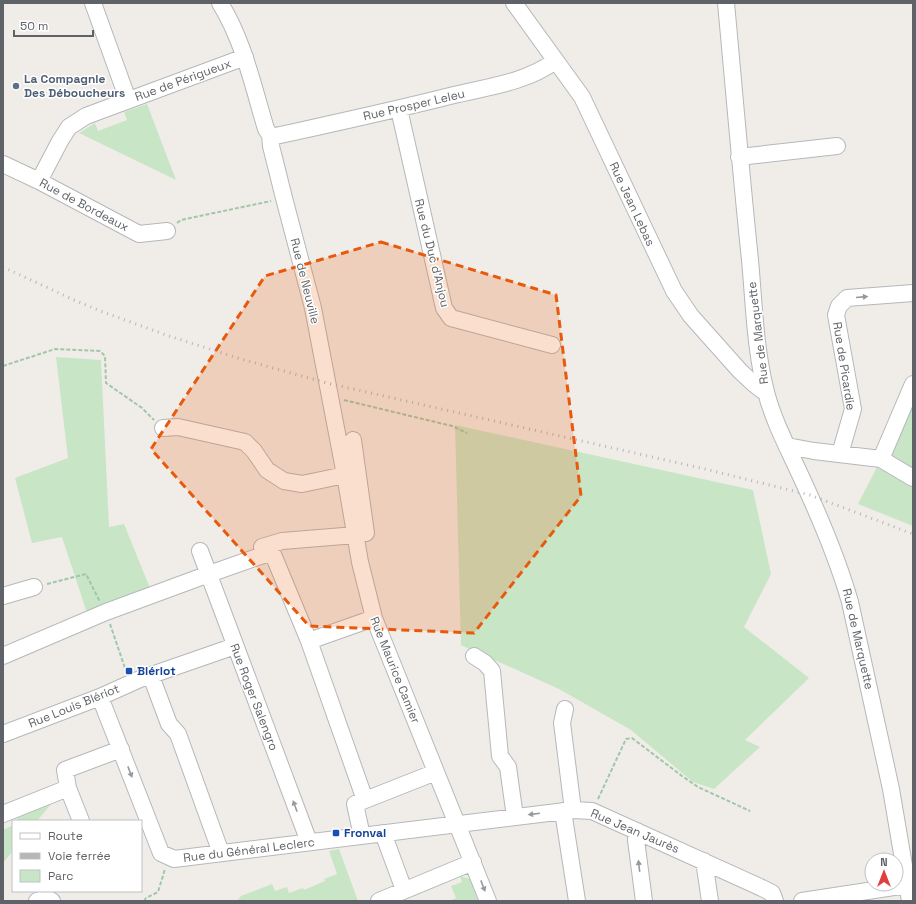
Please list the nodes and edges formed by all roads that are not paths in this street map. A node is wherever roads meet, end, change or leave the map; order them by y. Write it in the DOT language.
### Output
graph roads {
  1 [pos="93,3"];
  2 [pos="220,3"];
  3 [pos="514,3"];
  4 [pos="726,3"];
  5 [pos="245,57"];
  6 [pos="555,61"];
  7 [pos="128,100"];
  8 [pos="399,109"];
  9 [pos="270,135"];
  10 [pos="838,146"];
  11 [pos="739,157"];
  12 [pos="3,164"];
  13 [pos="39,181"];
  14 [pos="167,231"];
  15 [pos="913,293"];
  16 [pos="552,344"];
  17 [pos="913,384"];
  18 [pos="766,393"];
  19 [pos="163,428"];
  20 [pos="336,428"];
  21 [pos="353,440"];
  22 [pos="787,446"];
  23 [pos="840,454"];
  24 [pos="881,459"];
  25 [pos="345,475"];
  26 [pos="913,478"];
  27 [pos="356,535"];
  28 [pos="262,547"];
  29 [pos="200,551"];
  30 [pos="209,574"];
  31 [pos="34,587"];
  32 [pos="367,592"];
  33 [pos="3,596"];
  34 [pos="374,618"];
  35 [pos="309,641"];
  36 [pos="235,646"];
  37 [pos="3,656"];
  38 [pos="474,656"];
  39 [pos="151,676"];
  40 [pos="100,697"];
  41 [pos="566,708"];
  42 [pos="3,734"];
  43 [pos="121,749"];
  44 [pos="436,772"];
  45 [pos="68,788"];
  46 [pos="365,800"];
  47 [pos="568,810"];
  48 [pos="3,814"];
  49 [pos="515,817"];
  50 [pos="81,820"];
  51 [pos="457,824"];
  52 [pos="637,831"];
  53 [pos="383,833"];
  54 [pos="362,836"];
  55 [pos="309,842"];
  56 [pos="221,853"];
  57 [pos="704,861"];
  58 [pos="474,862"];
  59 [pos="907,885"];
  60 [pos="404,890"];
  61 [pos="843,898"];
  62 [pos="379,901"];
  63 [pos="488,901"];
  64 [pos="577,901"];
  65 [pos="644,901"];
  66 [pos="710,901"];
  67 [pos="775,901"];
  68 [pos="802,901"];
  69 [pos="910,901"];
  1 -- 7 [label="street"];
  2 -- 5 [label="street, Rue de Neuville"];
  3 -- 6 [label="street, Rue Jean Lebas"];
  4 -- 11 [label="street, Rue de Marquette"];
  5 -- 7 [label="street, Rue de Périgueux"];
  5 -- 9 [label="street, Rue de Neuville"];
  6 -- 8 [label="street, Rue Prosper Leleu"];
  6 -- 18 [label="street, Rue Jean Lebas"];
  7 -- 13 [label="street, Rue de Périgueux"];
  8 -- 9 [label="street, Rue Prosper Leleu"];
  8 -- 16 [label="street, Rue du Duc d'Anjou"];
  9 -- 20 [label="street, Rue de Neuville"];
  10 -- 11 [label="street"];
  11 -- 18 [label="street, Rue de Marquette"];
  12 -- 13 [label="street, Rue de Bordeaux"];
  13 -- 14 [label="street, Rue de Bordeaux"];
  23 -- 15 [label="street, Rue de Picardie, one-way"];
  17 -- 24 [label="street"];
  18 -- 22 [label="street, Rue de Marquette"];
  19 -- 25 [label="street"];
  20 -- 25 [label="street, Rue Maurice Camier"];
  21 -- 32 [label="street"];
  22 -- 23 [label="street"];
  22 -- 59 [label="street, Rue de Marquette"];
  23 -- 24 [label="street"];
  24 -- 26 [label="street"];
  25 -- 27 [label="street, Rue Maurice Camier"];
  27 -- 28 [label="street"];
  27 -- 32 [label="street, Rue Maurice Camier"];
  29 -- 30 [label="street, Rue Roger Salengro"];
  30 -- 35 [label="street"];
  30 -- 36 [label="street, Rue Roger Salengro"];
  30 -- 37 [label="street"];
  31 -- 33 [label="street"];
  32 -- 34 [label="street, Rue Maurice Camier"];
  34 -- 35 [label="street"];
  34 -- 44 [label="street, Rue Maurice Camier"];
  35 -- 46 [label="street"];
  36 -- 39 [label="street, Rue Louis Blériot"];
  55 -- 36 [label="street, Rue Roger Salengro, one-way"];
  38 -- 49 [label="street"];
  39 -- 40 [label="street, Rue Louis Blériot"];
  39 -- 56 [label="street"];
  40 -- 42 [label="street, Rue Louis Blériot"];
  40 -- 43 [label="street, Rue du Général Leclerc"];
  41 -- 47 [label="street"];
  43 -- 45 [label="street"];
  43 -- 56 [label="street, Rue du Général Leclerc, one-way"];
  44 -- 46 [label="street"];
  44 -- 51 [label="street, Rue Maurice Camier"];
  45 -- 48 [label="street"];
  45 -- 50 [label="street"];
  46 -- 54 [label="street"];
  47 -- 49 [label="street, Rue Jean Jaurès, one-way"];
  47 -- 52 [label="street, Rue Jean Jaurès"];
  47 -- 64 [label="street"];
  49 -- 51 [label="street, Rue Jean Jaurès"];
  51 -- 53 [label="street, Rue du Général Leclerc"];
  51 -- 58 [label="street, Rue Maurice Camier"];
  52 -- 57 [label="street, Rue Jean Jaurès"];
  65 -- 52 [label="street, one-way"];
  53 -- 54 [label="street, Rue du Général Leclerc"];
  53 -- 60 [label="street"];
  54 -- 55 [label="street, Rue du Général Leclerc"];
  55 -- 56 [label="street, Rue du Général Leclerc"];
  57 -- 66 [label="street"];
  57 -- 67 [label="street, Rue Jean Jaurès"];
  58 -- 60 [label="street"];
  58 -- 63 [label="street, Rue Maurice Camier, one-way"];
  59 -- 61 [label="street"];
  59 -- 69 [label="street, Rue de Marquette"];
  60 -- 62 [label="street"];
  61 -- 68 [label="street"];
}
